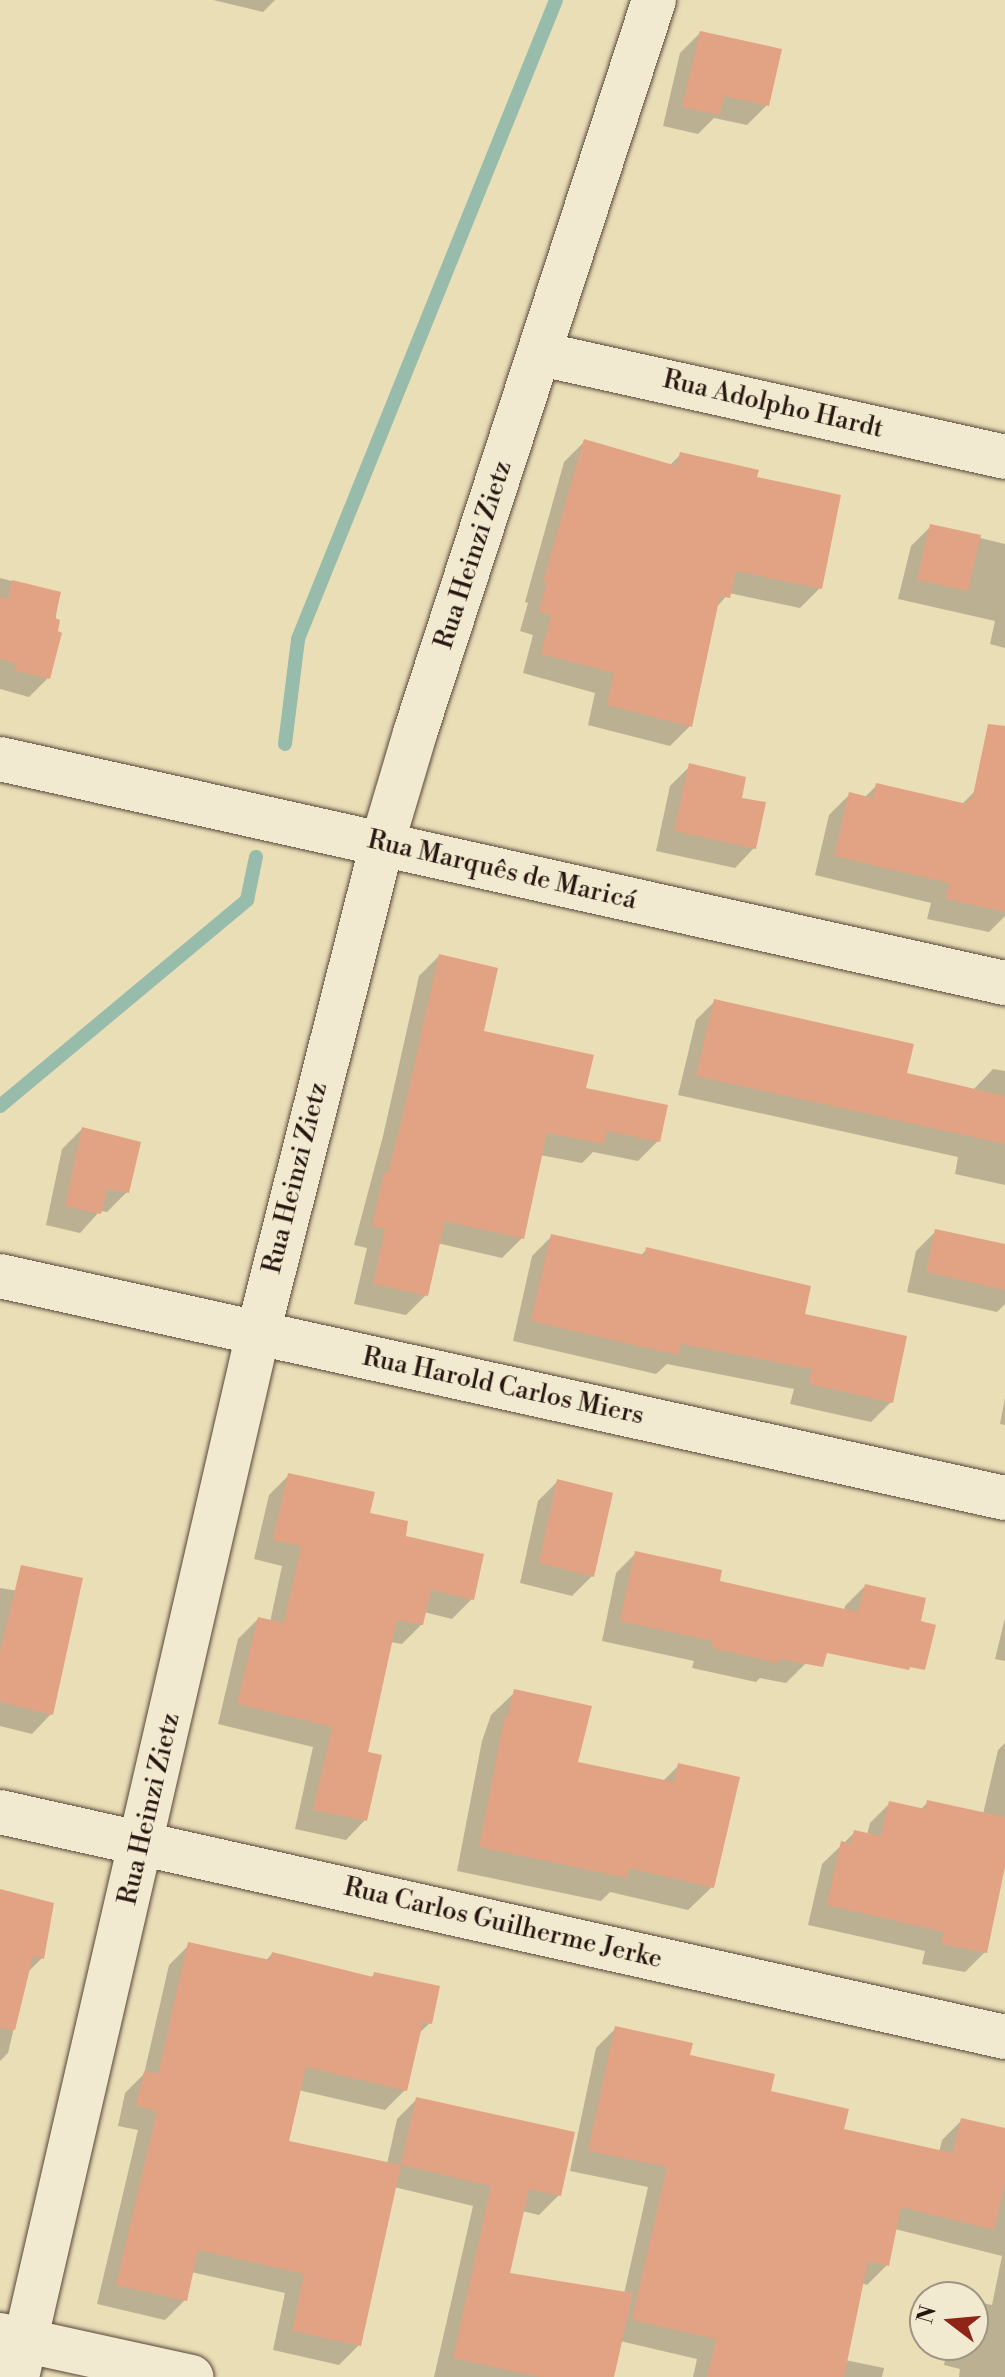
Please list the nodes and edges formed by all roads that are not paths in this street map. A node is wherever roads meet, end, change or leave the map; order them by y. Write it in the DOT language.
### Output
graph roads {
  1 [pos="654,0"];
  2 [pos="541,354"];
  3 [pos="1005,457"];
  4 [pos="0,759"];
  5 [pos="382,844"];
  6 [pos="1005,983"];
  7 [pos="0,1276"];
  8 [pos="258,1333"];
  9 [pos="1005,1498"];
  10 [pos="0,1812"];
  11 [pos="142,1843"];
  12 [pos="1005,2037"];
  13 [pos="14,2351"];
  14 [pos="191,2377"];
  1 -- 2 [label="street, Rua Heinzi Zietz"];
  2 -- 3 [label="street, Rua Adolpho Hardt"];
  2 -- 5 [label="street, Rua Heinzi Zietz"];
  4 -- 5 [label="street, Rua Marquês de Maricá"];
  5 -- 6 [label="street, Rua Marquês de Maricá"];
  5 -- 8 [label="street, Rua Heinzi Zietz"];
  7 -- 8 [label="street, Rua Harold Carlos Miers"];
  8 -- 9 [label="street, Rua Harold Carlos Miers"];
  8 -- 11 [label="street, Rua Heinzi Zietz"];
  10 -- 11 [label="street, Rua Carlos Guilherme Jerke"];
  11 -- 12 [label="street, Rua Carlos Guilherme Jerke"];
  11 -- 13 [label="street, Rua Heinzi Zietz"];
  13 -- 14 [label="street"];
}
